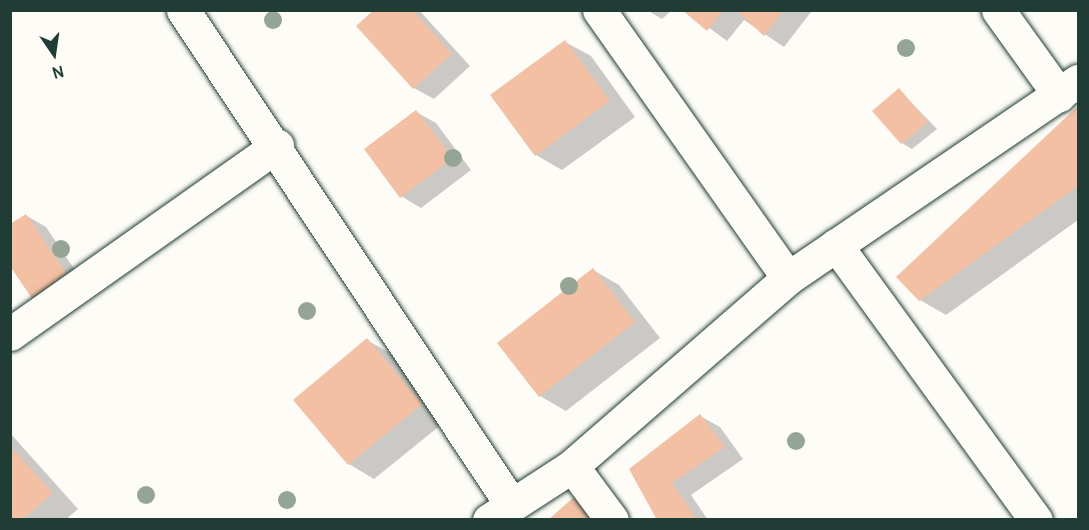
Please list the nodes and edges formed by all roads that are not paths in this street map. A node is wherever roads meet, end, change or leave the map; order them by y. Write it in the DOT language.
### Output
graph roads {
  1 [pos="183,10"];
  2 [pos="599,10"];
  3 [pos="998,10"];
  4 [pos="1069,88"];
  5 [pos="277,146"];
  6 [pos="836,245"];
  7 [pos="788,278"];
  8 [pos="10,334"];
  9 [pos="572,466"];
  10 [pos="500,512"];
  11 [pos="612,519"];
  12 [pos="1036,519"];
  1 -- 5 [label="street"];
  2 -- 7 [label="street"];
  3 -- 4 [label="street"];
  4 -- 6 [label="street"];
  5 -- 8 [label="street"];
  5 -- 10 [label="street"];
  6 -- 7 [label="street"];
  6 -- 12 [label="street"];
  7 -- 9 [label="street"];
  9 -- 10 [label="street"];
  9 -- 11 [label="street"];
}
